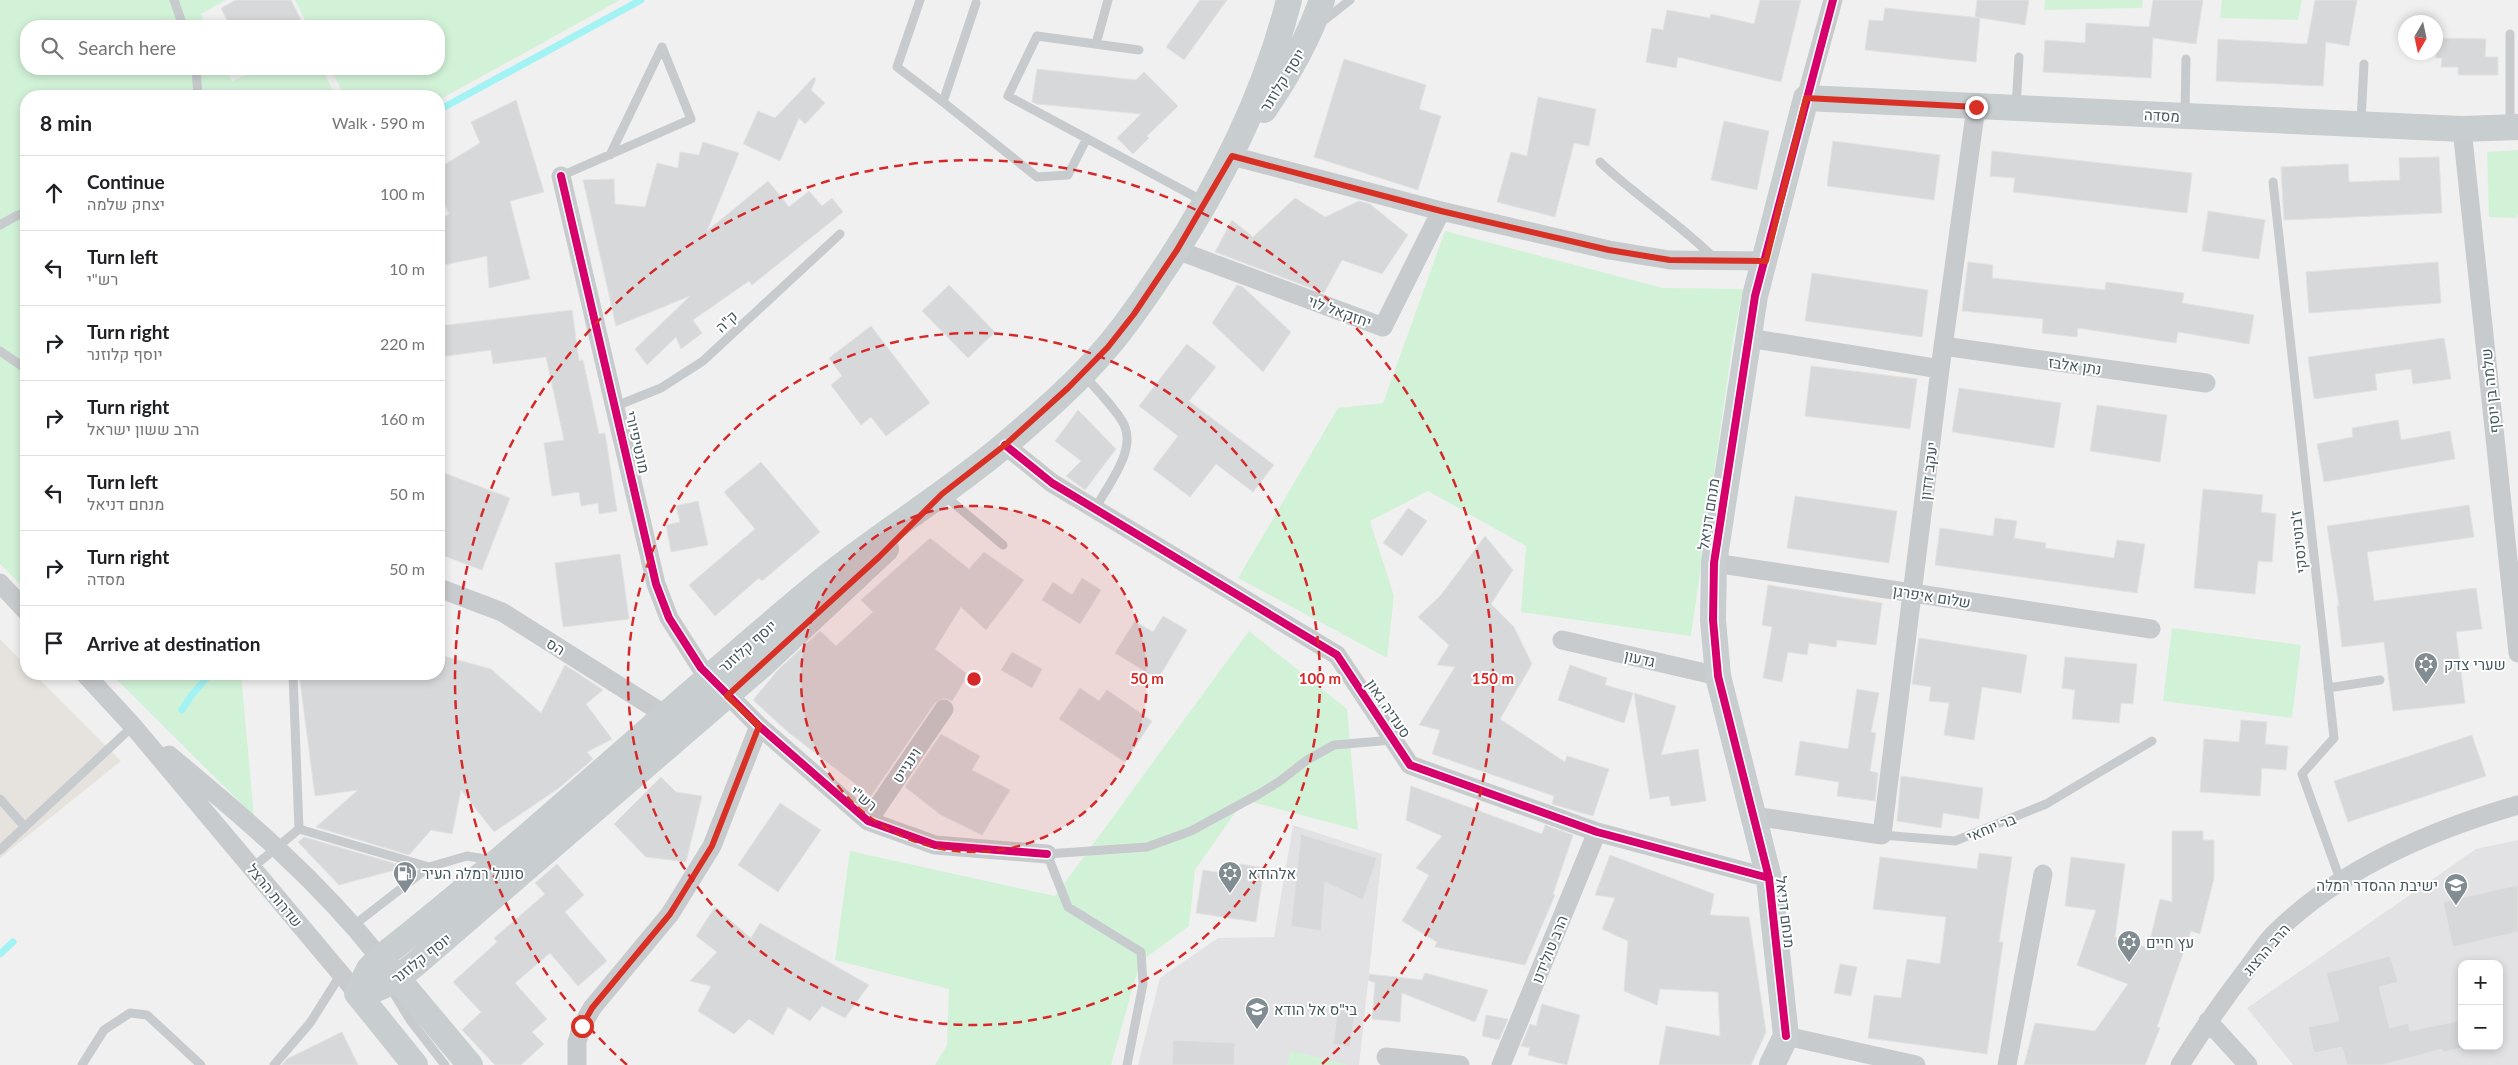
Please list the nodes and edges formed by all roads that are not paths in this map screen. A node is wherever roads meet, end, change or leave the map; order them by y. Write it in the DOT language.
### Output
graph roads {
  1 [pos="174,0"];
  2 [pos="920,0"];
  3 [pos="1108,0"];
  4 [pos="1289,0"];
  5 [pos="1322,0"];
  6 [pos="1350,0"];
  7 [pos="1833,0"];
  8 [pos="976,3"];
  9 [pos="181,20"];
  10 [pos="1312,30"];
  11 [pos="2510,34"];
  12 [pos="1096,44"];
  13 [pos="1139,50"];
  14 [pos="2019,57"];
  15 [pos="2186,59"];
  16 [pos="2364,64"];
  17 [pos="196,75"];
  18 [pos="198,90"];
  19 [pos="1806,98"];
  20 [pos="943,102"];
  21 [pos="1976,107"];
  22 [pos="2016,109"];
  23 [pos="2185,116"];
  24 [pos="2361,124"];
  25 [pos="2462,128"];
  26 [pos="2514,128"];
  27 [pos="1087,138"];
  28 [pos="610,154"];
  29 [pos="1232,156"];
  30 [pos="1600,162"];
  31 [pos="561,176"];
  32 [pos="2273,182"];
  33 [pos="1206,202"];
  34 [pos="1441,211"];
  35 [pos="20,214"];
  36 [pos="0,225"];
  37 [pos="840,234"];
  38 [pos="1177,250"];
  39 [pos="1717,261"];
  40 [pos="1766,261"];
  41 [pos="1749,338"];
  42 [pos="1943,346"];
  43 [pos="0,350"];
  44 [pos="20,365"];
  45 [pos="1940,369"];
  46 [pos="1083,373"];
  47 [pos="2206,383"];
  48 [pos="616,406"];
  49 [pos="1005,445"];
  50 [pos="942,494"];
  51 [pos="1095,509"];
  52 [pos="2512,542"];
  53 [pos="1003,545"];
  54 [pos="1714,563"];
  55 [pos="0,583"];
  56 [pos="445,590"];
  57 [pos="1912,593"];
  58 [pos="20,605"];
  59 [pos="2151,629"];
  60 [pos="1562,640"];
  61 [pos="2518,653"];
  62 [pos="1718,676"];
  63 [pos="91,680"];
  64 [pos="293,680"];
  65 [pos="2380,680"];
  66 [pos="719,687"];
  67 [pos="2328,688"];
  68 [pos="944,709"];
  69 [pos="667,716"];
  70 [pos="133,726"];
  71 [pos="759,726"];
  72 [pos="1393,740"];
  73 [pos="2152,741"];
  74 [pos="0,799"];
  75 [pos="2518,806"];
  76 [pos="1753,816"];
  77 [pos="868,821"];
  78 [pos="24,826"];
  79 [pos="299,829"];
  80 [pos="1597,832"];
  81 [pos="1882,835"];
  82 [pos="278,847"];
  83 [pos="0,850"];
  84 [pos="1047,854"];
  85 [pos="499,861"];
  86 [pos="429,867"];
  87 [pos="252,868"];
  88 [pos="2042,874"];
  89 [pos="1769,878"];
  90 [pos="2341,882"];
  91 [pos="354,925"];
  92 [pos="380,958"];
  93 [pos="393,981"];
  94 [pos="349,983"];
  95 [pos="2208,1021"];
  96 [pos="1786,1036"];
  97 [pos="1386,1057"];
  98 [pos="82,1065"];
  99 [pos="201,1065"];
  100 [pos="274,1065"];
  101 [pos="415,1065"];
  102 [pos="445,1065"];
  103 [pos="470,1065"];
  104 [pos="577,1065"];
  105 [pos="1126,1065"];
  106 [pos="1460,1065"];
  107 [pos="1501,1065"];
  108 [pos="1772,1065"];
  109 [pos="1916,1065"];
  110 [pos="2007,1065"];
  111 [pos="2180,1065"];
  112 [pos="2248,1065"];
  1 -- 9 [label="lane"];
  2 -- 20 [label="lane"];
  3 -- 12 [label="lane"];
  4 -- 29 [label="main road, יוסף קלוזנר"];
  5 -- 10 [label="main road, יוסף קלוזנר"];
  6 -- 10 [label="lane"];
  7 -- 19 [label="street, מנחם דניאל"];
  8 -- 20 [label="lane"];
  10 -- 29 [label="main road, יוסף קלוזנר"];
  11 -- 26 [label="lane"];
  12 -- 13 [label="lane"];
  12 -- 27 [label="lane"];
  14 -- 22 [label="lane"];
  15 -- 23 [label="lane"];
  16 -- 24 [label="lane"];
  17 -- 18 [label="lane"];
  19 -- 21 [label="main road, מסדה"];
  19 -- 40 [label="main road, מנחם דניאל"];
  20 -- 27 [label="lane"];
  21 -- 22 [label="main road, מסדה"];
  21 -- 42 [label="street, יעקב דדון"];
  22 -- 23 [label="main road, מסדה"];
  23 -- 24 [label="main road, מסדה"];
  24 -- 25 [label="main road, מסדה"];
  25 -- 26 [label="main road, מסדה"];
  25 -- 52 [label="street, שלמה בן יוסף"];
  27 -- 33 [label="lane"];
  28 -- 28 [label="lane"];
  28 -- 31 [label="lane"];
  29 -- 33 [label="main road, יוסף קלוזנר"];
  29 -- 34 [label="street"];
  30 -- 39 [label="lane"];
  31 -- 48 [label="street, מונטיפיורי"];
  32 -- 67 [label="lane, ז'בוטינסקי"];
  33 -- 38 [label="main road, יוסף קלוזנר"];
  34 -- 38 [label="street, יחזקאל לוי"];
  34 -- 39 [label="street"];
  35 -- 36 [label="lane"];
  37 -- 48 [label="lane, ק\"ה"];
  38 -- 46 [label="main road, יוסף קלוזנר"];
  39 -- 40 [label="street"];
  40 -- 41 [label="main road, מנחם דניאל"];
  41 -- 45 [label="street"];
  41 -- 54 [label="main road, מנחם דניאל"];
  42 -- 45 [label="street, יעקב דדון"];
  42 -- 47 [label="street, נתן אלבז"];
  43 -- 44 [label="lane"];
  45 -- 57 [label="street, יעקב דדון"];
  46 -- 49 [label="main road, יוסף קלוזנר"];
  46 -- 51 [label="lane"];
  48 -- 66 [label="street, מונטיפיורי"];
  49 -- 50 [label="main road, יוסף קלוזנר"];
  49 -- 51 [label="street, סעדיה גאון"];
  50 -- 53 [label="lane"];
  50 -- 66 [label="main road, יוסף קלוזנר"];
  51 -- 72 [label="street, סעדיה גאון"];
  52 -- 61 [label="street, שלמה בן יוסף"];
  54 -- 57 [label="street, שלום איפרגן"];
  54 -- 62 [label="main road, מנחם דניאל"];
  55 -- 58 [label="street"];
  56 -- 69 [label="street, הס"];
  57 -- 59 [label="street, שלום איפרגן"];
  57 -- 81 [label="street, יעקב דדון"];
  60 -- 62 [label="street, גדעון"];
  62 -- 76 [label="main road, מנחם דניאל"];
  63 -- 70 [label="street, שדרות הרצל"];
  64 -- 79 [label="lane"];
  65 -- 67 [label="lane"];
  66 -- 69 [label="main road, יוסף קלוזנר"];
  66 -- 71 [label="street, רש\"י"];
  66 -- 93 [label="main road, יוסף קלוזנר"];
  67 -- 90 [label="lane, ז'בוטינסקי"];
  68 -- 77 [label="street, וינגייט"];
  69 -- 85 [label="main road, יוסף קלוזנר"];
  70 -- 78 [label="lane"];
  70 -- 82 [label="street, שדרות הרצל"];
  70 -- 87 [label="street, שדרות הרצל"];
  71 -- 77 [label="street, רש\"י"];
  71 -- 104 [label="street"];
  72 -- 80 [label="street, סעדיה גאון"];
  72 -- 84 [label="lane"];
  73 -- 81 [label="lane, בר יוחאי"];
  74 -- 78 [label="lane"];
  75 -- 90 [label="street, הרב הרצוג"];
  76 -- 81 [label="street, בר יוחאי"];
  76 -- 89 [label="main road, מנחם דניאל"];
  77 -- 84 [label="street, רש\"י"];
  78 -- 83 [label="lane"];
  79 -- 82 [label="lane"];
  79 -- 86 [label="lane"];
  80 -- 89 [label="street, סעדיה גאון"];
  80 -- 107 [label="street, הרב טולידנו"];
  82 -- 87 [label="lane"];
  82 -- 91 [label="street, שדרות הרצל"];
  84 -- 105 [label="lane"];
  85 -- 86 [label="lane"];
  85 -- 92 [label="main road, יוסף קלוזנר"];
  86 -- 91 [label="lane"];
  87 -- 94 [label="street, שדרות הרצל"];
  88 -- 110 [label="street"];
  89 -- 96 [label="main road, מנחם דניאל"];
  90 -- 95 [label="street, הרב הרצוג"];
  91 -- 92 [label="street, שדרות הרצל"];
  92 -- 93 [label="main road, שדרות הרצל"];
  92 -- 94 [label="main road, יוסף קלוזנר"];
  93 -- 94 [label="main road, יוסף קלוזנר"];
  93 -- 102 [label="lane, שדרות הרצל"];
  93 -- 103 [label="main road, שדרות הרצל"];
  94 -- 100 [label="lane"];
  94 -- 101 [label="main road, שדרות הרצל"];
  95 -- 111 [label="street, הרב הרצוג"];
  95 -- 112 [label="street"];
  96 -- 108 [label="main road"];
  96 -- 109 [label="street"];
  97 -- 106 [label="street"];
  98 -- 99 [label="lane"];
}
